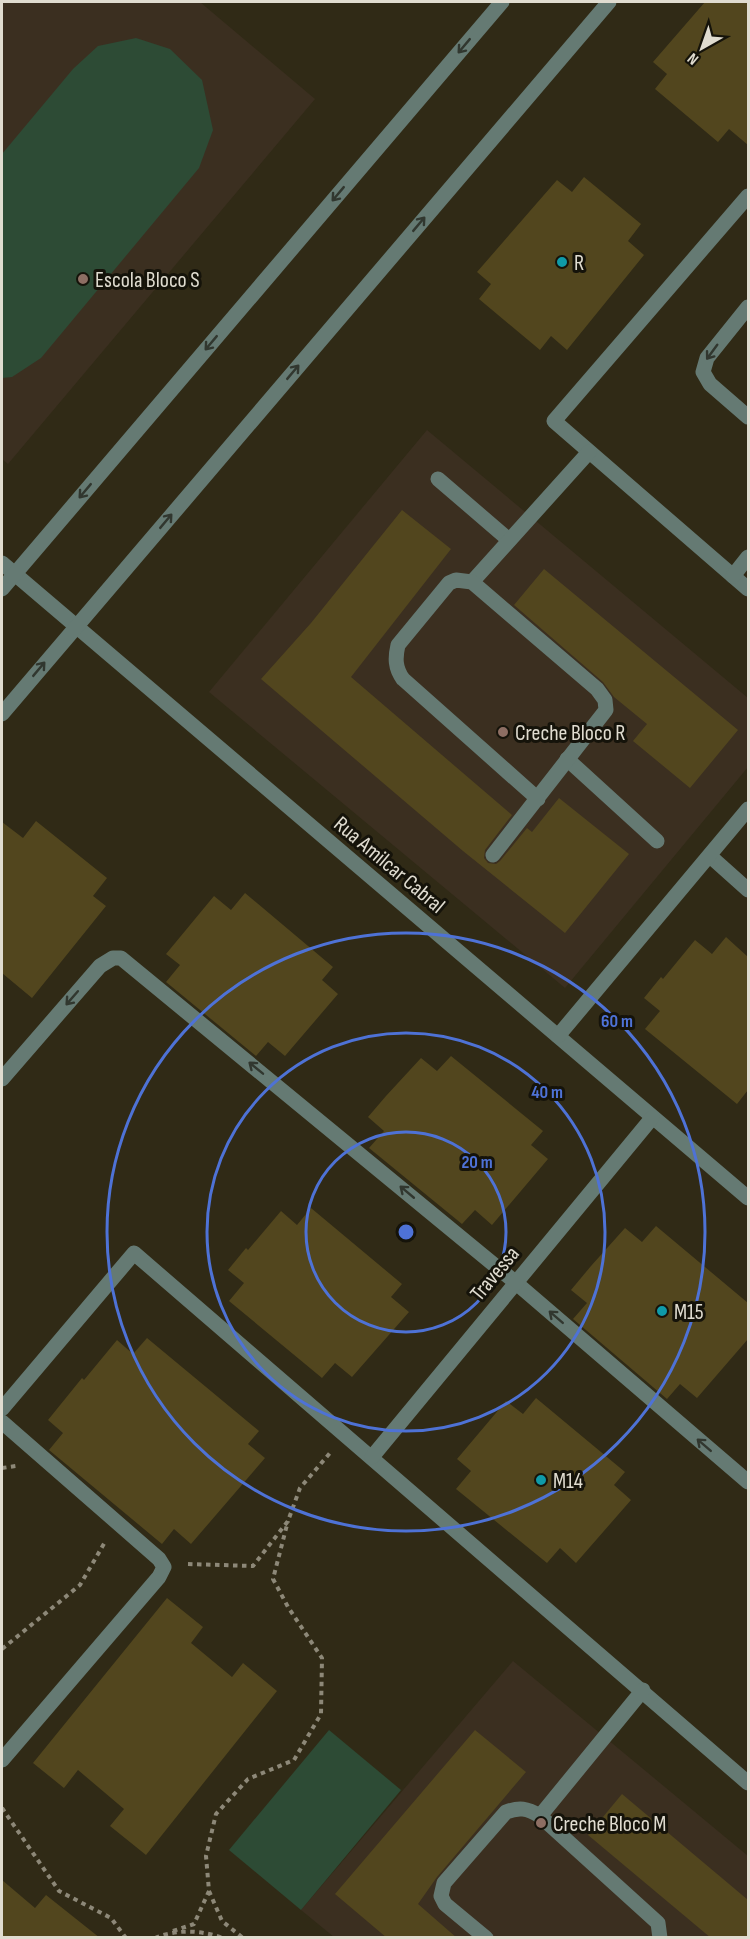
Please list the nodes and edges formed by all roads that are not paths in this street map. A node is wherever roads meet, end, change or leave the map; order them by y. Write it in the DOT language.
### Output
graph roads {
  1 [pos="502,2"];
  2 [pos="609,2"];
  3 [pos="748,196"];
  4 [pos="748,307"];
  5 [pos="748,417"];
  6 [pos="589,452"];
  7 [pos="438,479"];
  8 [pos="509,540"];
  9 [pos="748,557"];
  10 [pos="2,563"];
  11 [pos="14,574"];
  12 [pos="733,576"];
  13 [pos="472,582"];
  14 [pos="2,589"];
  15 [pos="748,589"];
  16 [pos="76,627"];
  17 [pos="2,714"];
  18 [pos="567,759"];
  19 [pos="538,799"];
  20 [pos="748,809"];
  21 [pos="657,841"];
  22 [pos="493,855"];
  23 [pos="710,856"];
  24 [pos="748,890"];
  25 [pos="558,1036"];
  26 [pos="2,1079"];
  27 [pos="652,1118"];
  28 [pos="748,1198"];
  29 [pos="515,1282"];
  30 [pos="2,1409"];
  31 [pos="2,1422"];
  32 [pos="372,1457"];
  33 [pos="748,1482"];
  34 [pos="643,1690"];
  35 [pos="2,1760"];
  36 [pos="748,1783"];
  37 [pos="540,1816"];
  38 [pos="486,1938"];
  39 [pos="660,1938"];
  1 -- 11 [label="street, one-way"];
  16 -- 2 [label="street, one-way"];
  3 -- 6 [label="street"];
  4 -- 5 [label="street, one-way"];
  6 -- 8 [label="street"];
  6 -- 12 [label="street"];
  7 -- 8 [label="street"];
  8 -- 13 [label="street"];
  9 -- 12 [label="street"];
  10 -- 11 [label="street, Rua Amilcar Cabral"];
  11 -- 14 [label="street"];
  11 -- 16 [label="street, Rua Amilcar Cabral"];
  12 -- 15 [label="street"];
  13 -- 18 [label="street"];
  13 -- 19 [label="street"];
  17 -- 16 [label="street, one-way"];
  16 -- 25 [label="street, Rua Amilcar Cabral"];
  18 -- 19 [label="street"];
  18 -- 21 [label="street"];
  19 -- 22 [label="street"];
  20 -- 23 [label="street"];
  23 -- 24 [label="street"];
  23 -- 25 [label="street"];
  25 -- 27 [label="street, Rua Amilcar Cabral"];
  29 -- 26 [label="street, one-way"];
  27 -- 28 [label="street, Rua Amilcar Cabral"];
  27 -- 29 [label="street, Travessa"];
  29 -- 32 [label="street, Travessa"];
  33 -- 29 [label="street, one-way"];
  30 -- 32 [label="street"];
  31 -- 35 [label="street"];
  32 -- 34 [label="street"];
  34 -- 36 [label="street"];
  34 -- 37 [label="street"];
  37 -- 38 [label="street"];
  37 -- 39 [label="street"];
}
